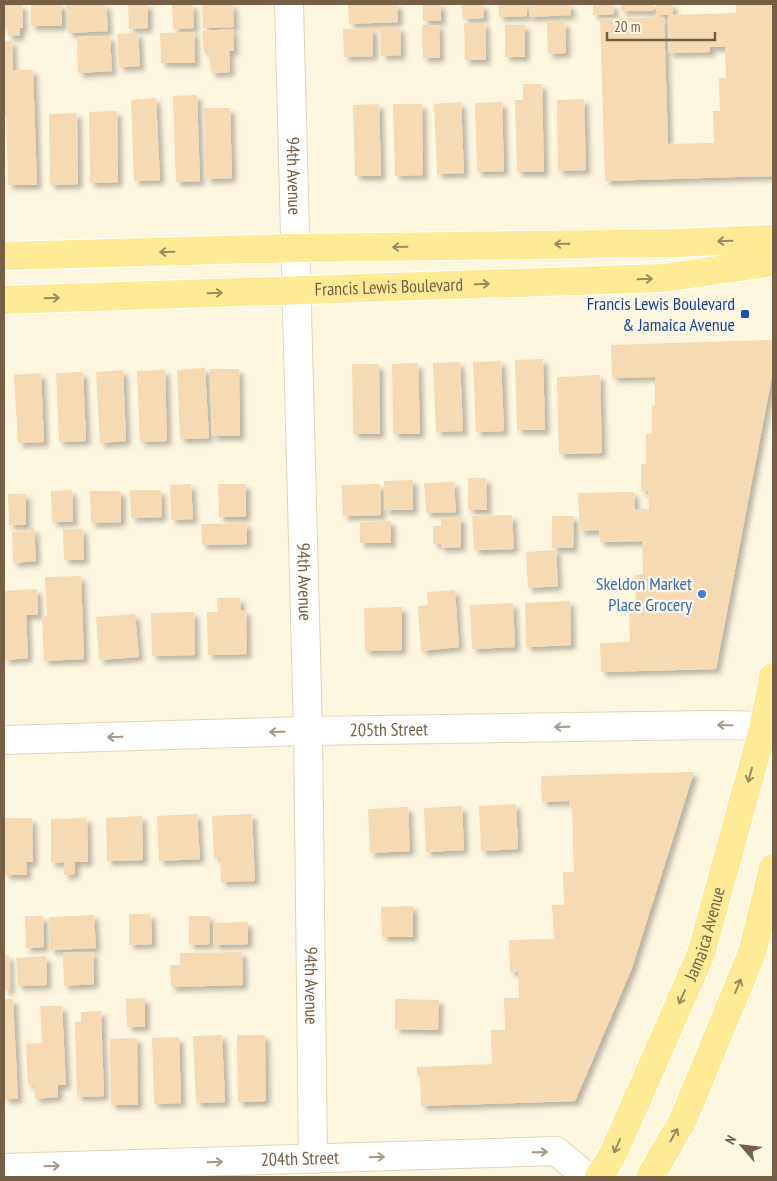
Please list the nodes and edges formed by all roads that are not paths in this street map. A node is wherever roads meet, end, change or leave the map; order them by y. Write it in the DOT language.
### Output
graph roads {
  1 [pos="289,4"];
  2 [pos="773,239"];
  3 [pos="295,248"];
  4 [pos="4,256"];
  5 [pos="773,262"];
  6 [pos="296,291"];
  7 [pos="4,300"];
  8 [pos="773,677"];
  9 [pos="769,726"];
  10 [pos="308,731"];
  11 [pos="4,740"];
  12 [pos="773,868"];
  13 [pos="313,1159"];
  14 [pos="4,1168"];
  15 [pos="587,1177"];
  16 [pos="599,1177"];
  17 [pos="650,1177"];
  1 -- 3 [label="street, 94th Avenue"];
  2 -- 3 [label="main road, one-way"];
  3 -- 4 [label="main road, one-way"];
  3 -- 6 [label="street, 94th Avenue"];
  6 -- 5 [label="main road, Francis Lewis Boulevard, one-way"];
  7 -- 6 [label="main road, Francis Lewis Boulevard, one-way"];
  6 -- 10 [label="street, 94th Avenue"];
  8 -- 9 [label="main road, Jamaica Avenue"];
  9 -- 10 [label="street, 205th Street, one-way"];
  9 -- 16 [label="main road, Jamaica Avenue, one-way"];
  10 -- 11 [label="street, 205th Street, one-way"];
  10 -- 13 [label="street, 94th Avenue"];
  17 -- 12 [label="main road, one-way"];
  14 -- 13 [label="street, 204th Street, one-way"];
  13 -- 15 [label="street, 204th Street, one-way"];
}
